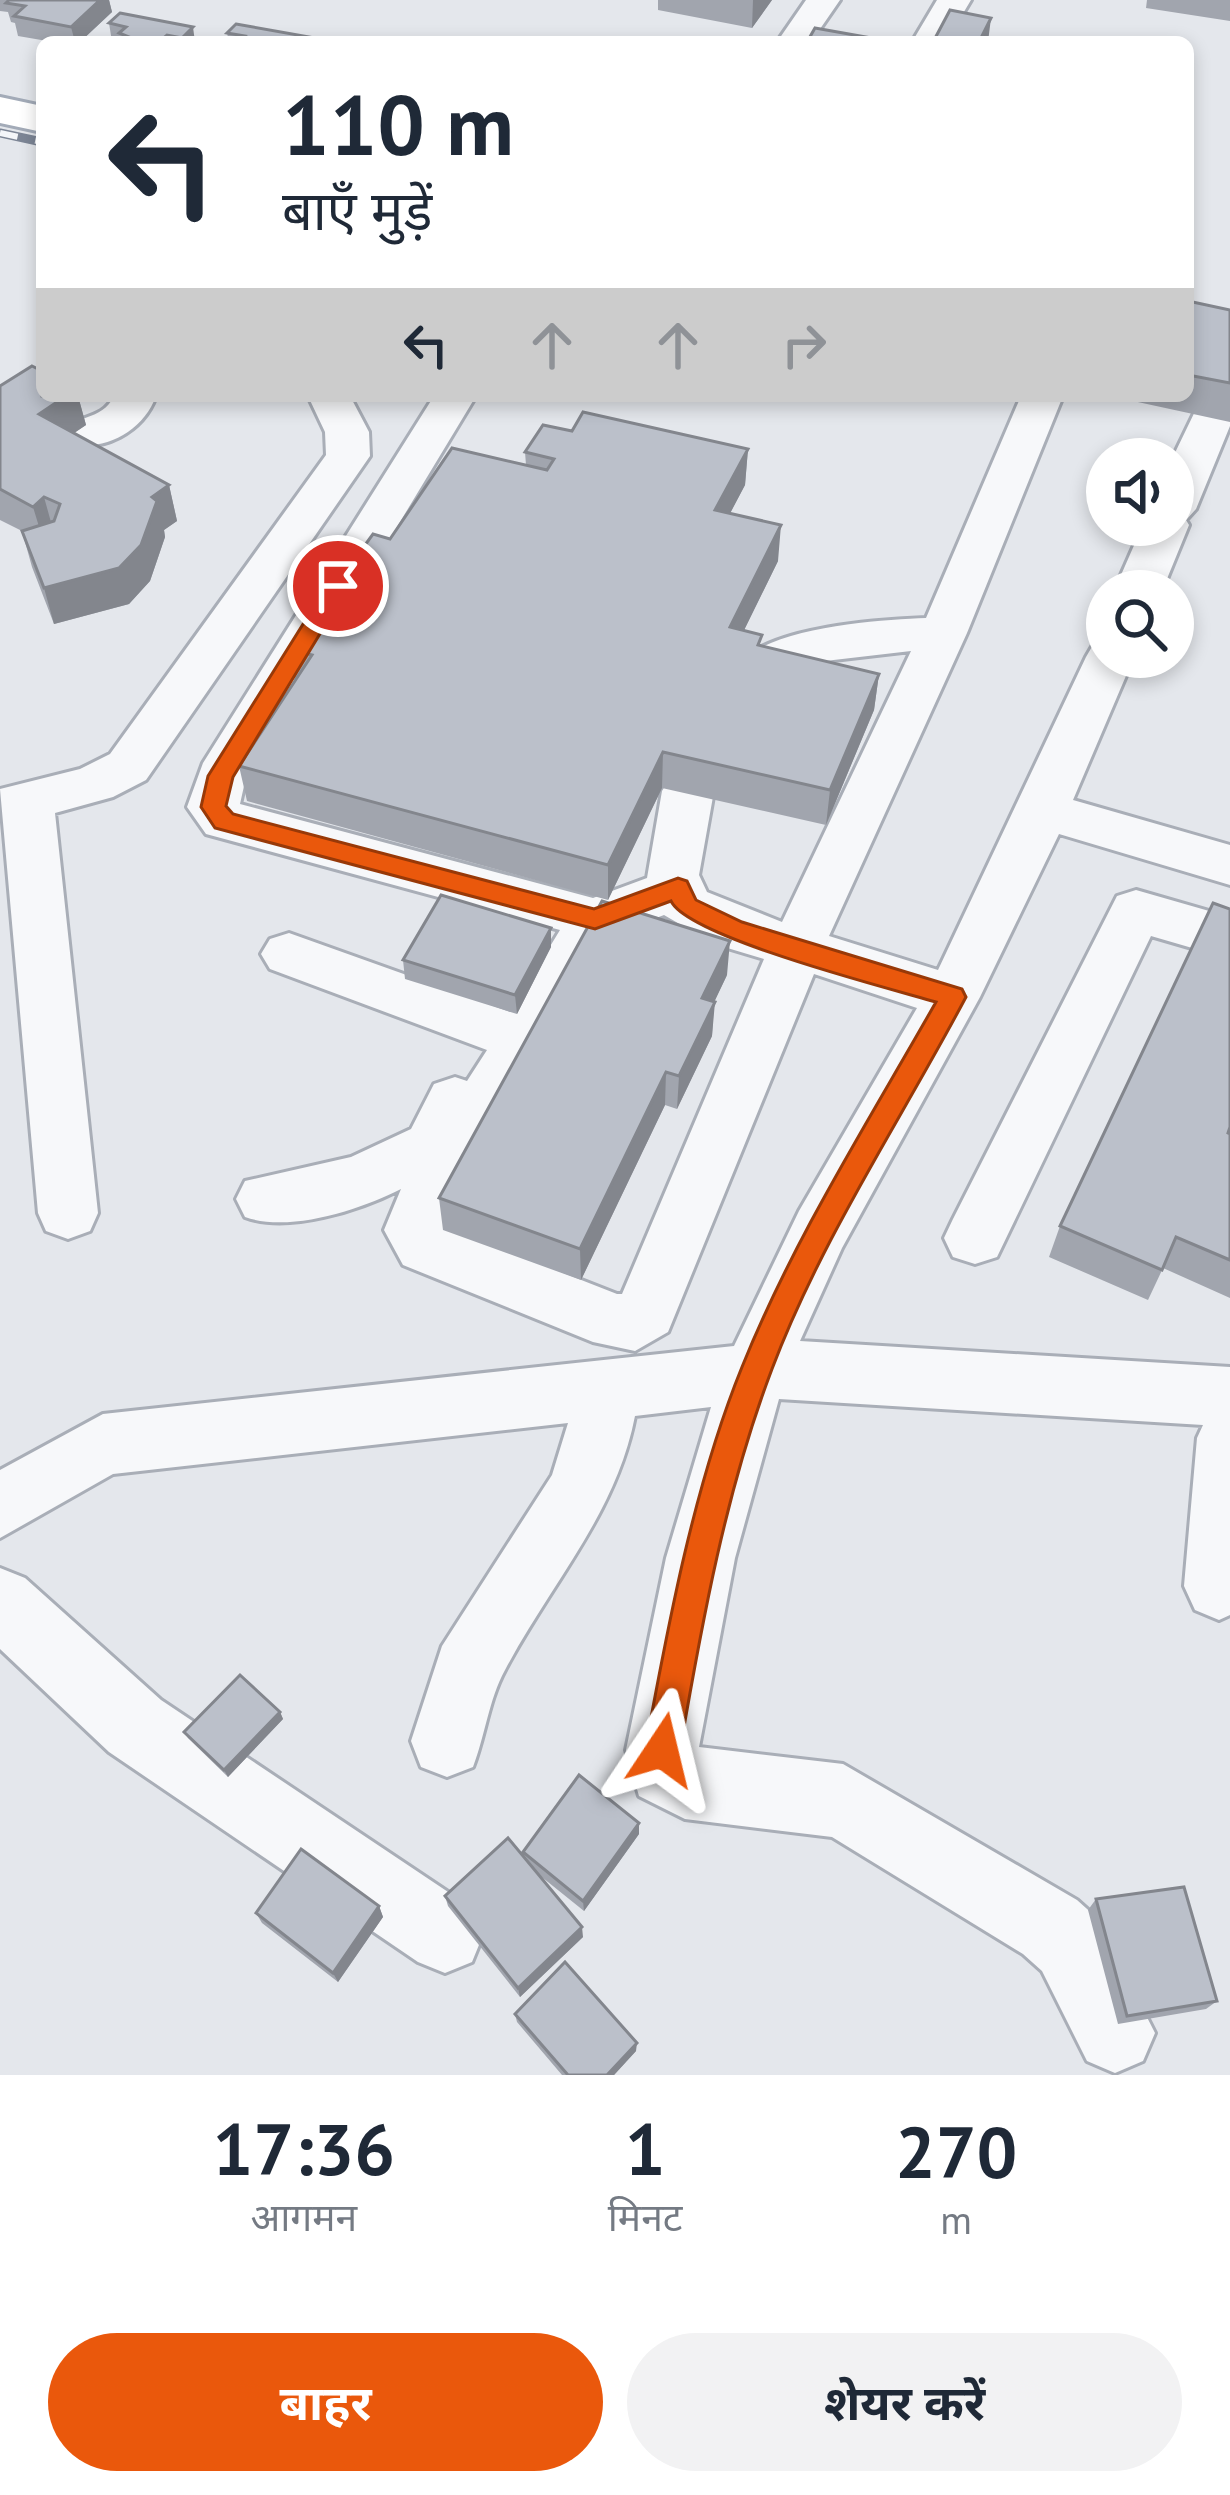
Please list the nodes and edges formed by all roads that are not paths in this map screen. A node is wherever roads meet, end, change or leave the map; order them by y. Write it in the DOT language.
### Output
graph roads {
  1 [pos="823,0"];
  2 [pos="954,0"];
  3 [pos="798,36"];
  4 [pos="932,36"];
  5 [pos="0,110"];
  6 [pos="36,117"];
  7 [pos="0,148"];
  8 [pos="36,155"];
  9 [pos="132,402"];
  10 [pos="332,402"];
  11 [pos="451,402"];
  12 [pos="1039,402"];
  13 [pos="1205,408"];
  14 [pos="81,434"];
  15 [pos="1194,443"];
  16 [pos="943,633"];
  17 [pos="757,670"];
  18 [pos="1101,678"];
  19 [pos="688,791"];
  20 [pos="14,805"];
  21 [pos="1044,811"];
  22 [pos="1230,865"];
  23 [pos="678,888"];
  24 [pos="595,919"];
  25 [pos="1230,938"];
  26 [pos="797,947"];
  27 [pos="290,954"];
  28 [pos="952,997"];
  29 [pos="508,1034"];
  30 [pos="266,1198"];
  31 [pos="68,1213"];
  32 [pos="975,1238"];
  33 [pos="755,1372"];
  34 [pos="608,1389"];
  35 [pos="1230,1397"];
  36 [pos="1230,1438"];
  37 [pos="0,1506"];
  38 [pos="1219,1586"];
  39 [pos="0,1602"];
  40 [pos="447,1742"];
  41 [pos="446,1935"];
  42 [pos="1115,2033"];
  1 -- 3 [label="street"];
  2 -- 4 [label="street"];
  5 -- 6 [label="main road"];
  7 -- 8 [label="main road"];
  9 -- 14 [label="street"];
  10 -- 20 [label="street"];
  11 -- 24 [label="street"];
  12 -- 16 [label="street"];
  13 -- 15 [label="street"];
  16 -- 17 [label="street"];
  16 -- 26 [label="street"];
  18 -- 21 [label="street"];
  19 -- 23 [label="street"];
  20 -- 31 [label="street"];
  21 -- 22 [label="street"];
  21 -- 28 [label="street"];
  23 -- 24 [label="street"];
  23 -- 26 [label="street"];
  24 -- 29 [label="street"];
  25 -- 32 [label="street"];
  26 -- 28 [label="street"];
  26 -- 29 [label="street"];
  27 -- 29 [label="street"];
  28 -- 33 [label="street"];
  29 -- 30 [label="street"];
  33 -- 34 [label="street"];
  33 -- 35 [label="street"];
  33 -- 42 [label="street"];
  34 -- 37 [label="street"];
  34 -- 40 [label="street"];
  36 -- 38 [label="street"];
  39 -- 41 [label="street"];
}
